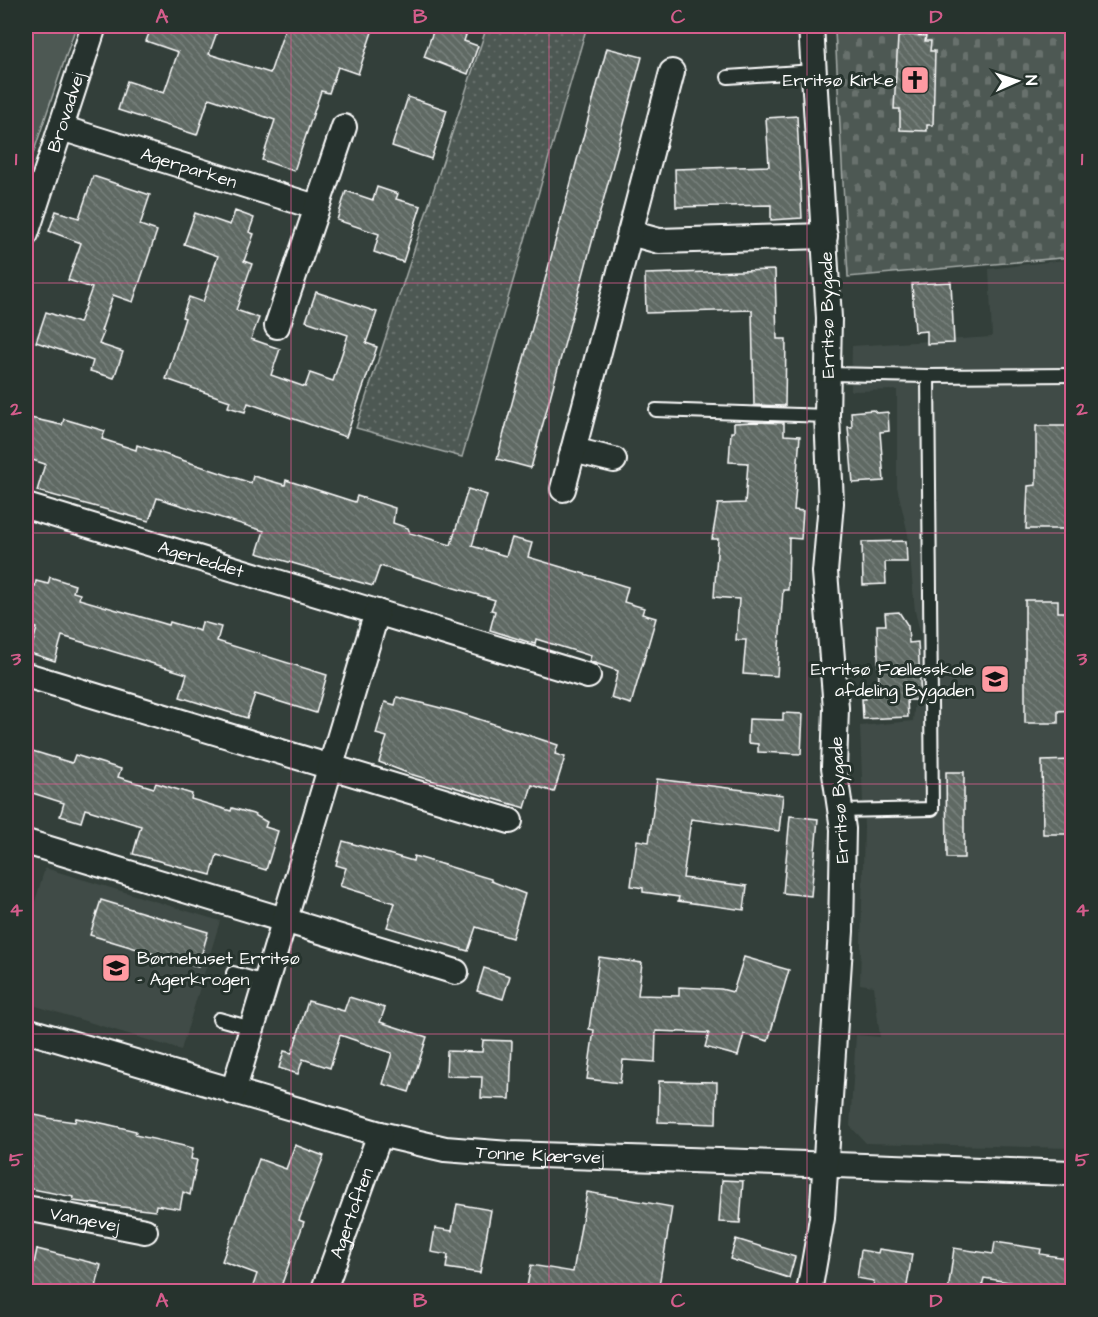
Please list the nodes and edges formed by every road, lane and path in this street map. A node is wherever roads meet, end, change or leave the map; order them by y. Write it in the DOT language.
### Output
graph roads {
  1 [pos="94,26"];
  2 [pos="811,26"];
  3 [pos="814,71"];
  4 [pos="672,72"];
  5 [pos="728,77"];
  6 [pos="344,127"];
  7 [pos="61,128"];
  8 [pos="316,207"];
  9 [pos="630,233"];
  10 [pos="26,234"];
  11 [pos="825,236"];
  12 [pos="277,326"];
  13 [pos="829,374"];
  14 [pos="1072,375"];
  15 [pos="928,376"];
  16 [pos="656,410"];
  17 [pos="827,416"];
  18 [pos="573,450"];
  19 [pos="614,460"];
  20 [pos="563,489"];
  21 [pos="26,506"];
  22 [pos="377,612"];
  23 [pos="26,675"];
  24 [pos="588,676"];
  25 [pos="330,767"];
  26 [pos="840,811"];
  27 [pos="510,821"];
  28 [pos="26,842"];
  29 [pos="284,920"];
  30 [pos="456,972"];
  31 [pos="233,973"];
  32 [pos="266,982"];
  33 [pos="219,1019"];
  34 [pos="252,1028"];
  35 [pos="26,1030"];
  36 [pos="232,1092"];
  37 [pos="380,1134"];
  38 [pos="826,1166"];
  39 [pos="1072,1173"];
  40 [pos="26,1208"];
  41 [pos="145,1231"];
  42 [pos="323,1292"];
  43 [pos="809,1292"];
  1 -- 7 [label="street, Brovadvej"];
  2 -- 3 [label="street, Erritsø Bygade"];
  3 -- 5 [label="lane"];
  3 -- 11 [label="street, Erritsø Bygade"];
  4 -- 9 [label="street"];
  6 -- 8 [label="street"];
  7 -- 8 [label="street, Agerparken"];
  7 -- 10 [label="street, Brovadvej"];
  8 -- 12 [label="street"];
  9 -- 11 [label="street, Erritsø Bygade"];
  9 -- 18 [label="street"];
  11 -- 13 [label="street, Erritsø Bygade"];
  13 -- 15 [label="lane"];
  13 -- 17 [label="street, Erritsø Bygade"];
  14 -- 15 [label="lane"];
  15 -- 26 [label="lane"];
  16 -- 17 [label="lane"];
  17 -- 26 [label="street, Erritsø Bygade"];
  18 -- 19 [label="street"];
  18 -- 20 [label="street"];
  21 -- 22 [label="street, Agerleddet"];
  22 -- 24 [label="street, Agerleddet"];
  22 -- 25 [label="street"];
  23 -- 25 [label="street"];
  25 -- 27 [label="street"];
  25 -- 29 [label="street"];
  26 -- 38 [label="street, Erritsø Bygade"];
  28 -- 29 [label="street"];
  29 -- 30 [label="street"];
  29 -- 32 [label="street"];
  31 -- 32 [label="lane"];
  32 -- 34 [label="street"];
  33 -- 34 [label="lane"];
  34 -- 36 [label="street"];
  35 -- 36 [label="street, Tonne Kjærsvej"];
  36 -- 37 [label="street, Tonne Kjærsvej"];
  37 -- 38 [label="street, Tonne Kjærsvej"];
  37 -- 42 [label="street, Agertoften"];
  38 -- 39 [label="street, Tonne Kjærsvej"];
  38 -- 43 [label="street, Erritsø Bygade"];
  40 -- 41 [label="street, Vangevej"];
}
